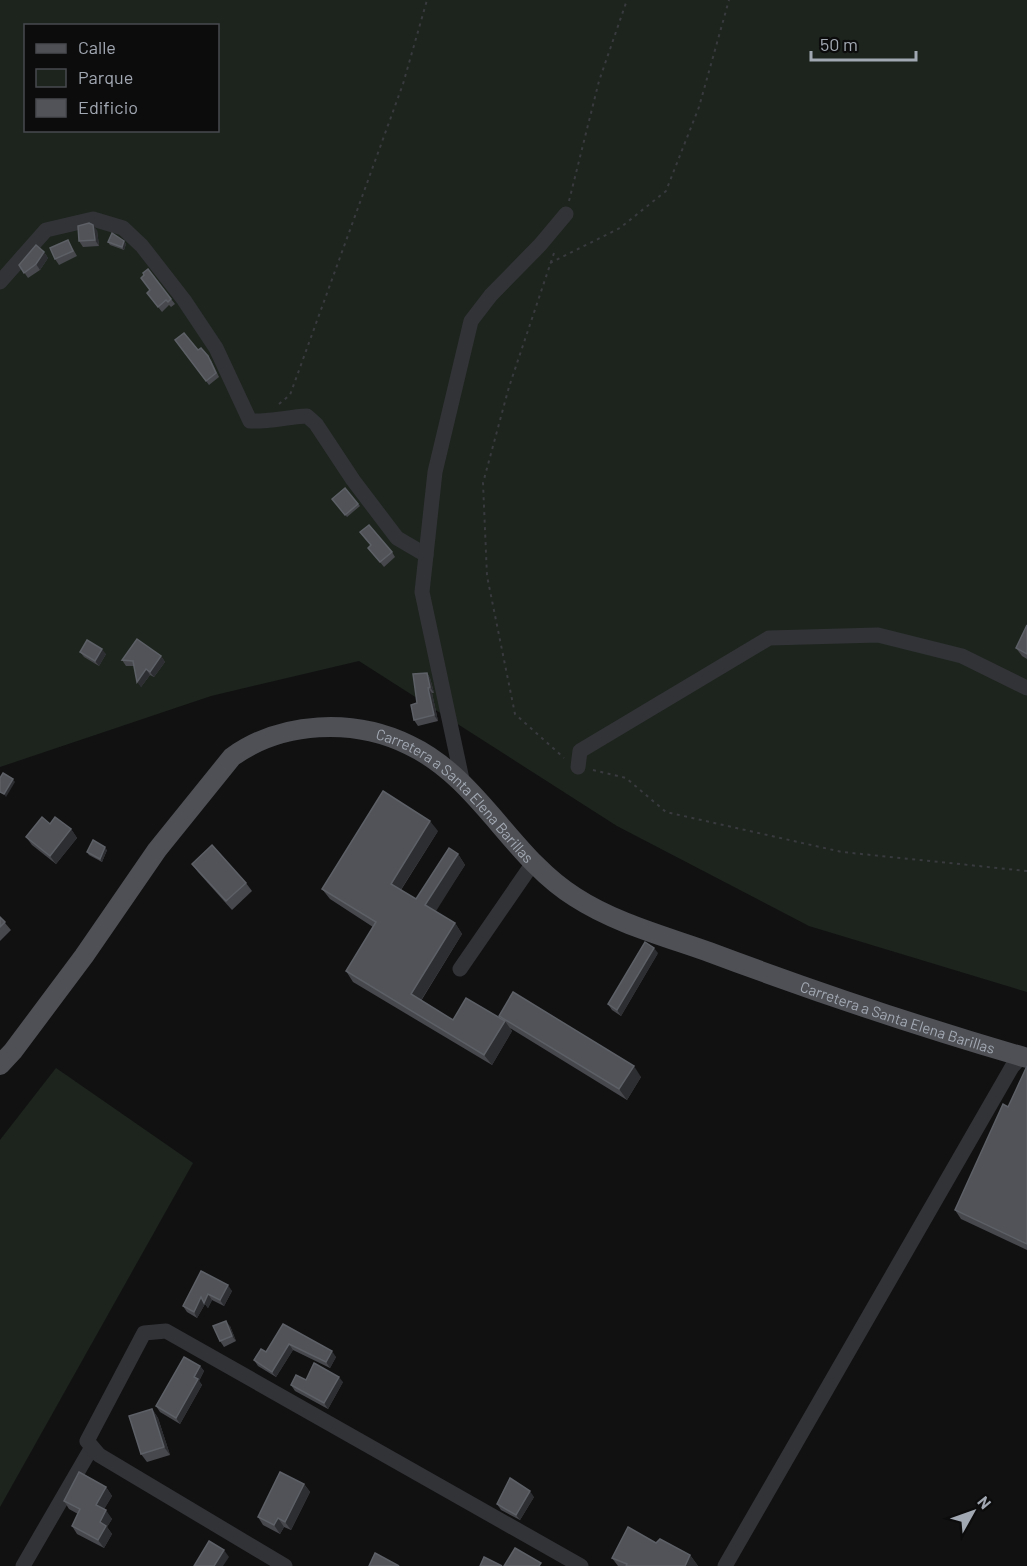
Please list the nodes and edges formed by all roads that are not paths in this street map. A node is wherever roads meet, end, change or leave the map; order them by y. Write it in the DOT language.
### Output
graph roads {
  1 [pos="566,214"];
  2 [pos="0,282"];
  3 [pos="426,555"];
  4 [pos="1027,688"];
  5 [pos="579,767"];
  6 [pos="463,783"];
  7 [pos="533,863"];
  8 [pos="460,969"];
  9 [pos="1024,1057"];
  10 [pos="0,1065"];
  11 [pos="92,1447"];
  12 [pos="23,1566"];
  13 [pos="285,1566"];
  14 [pos="581,1566"];
  15 [pos="725,1566"];
  1 -- 3 [label="street"];
  2 -- 3 [label="street"];
  3 -- 6 [label="street"];
  4 -- 5 [label="street"];
  6 -- 7 [label="main road, Carretera a Santa Elena Barillas"];
  6 -- 10 [label="main road, Carretera a Santa Elena Barillas"];
  7 -- 8 [label="street"];
  7 -- 9 [label="main road, Carretera a Santa Elena Barillas"];
  9 -- 15 [label="street"];
  11 -- 12 [label="street"];
  11 -- 13 [label="street"];
  11 -- 14 [label="street"];
}
